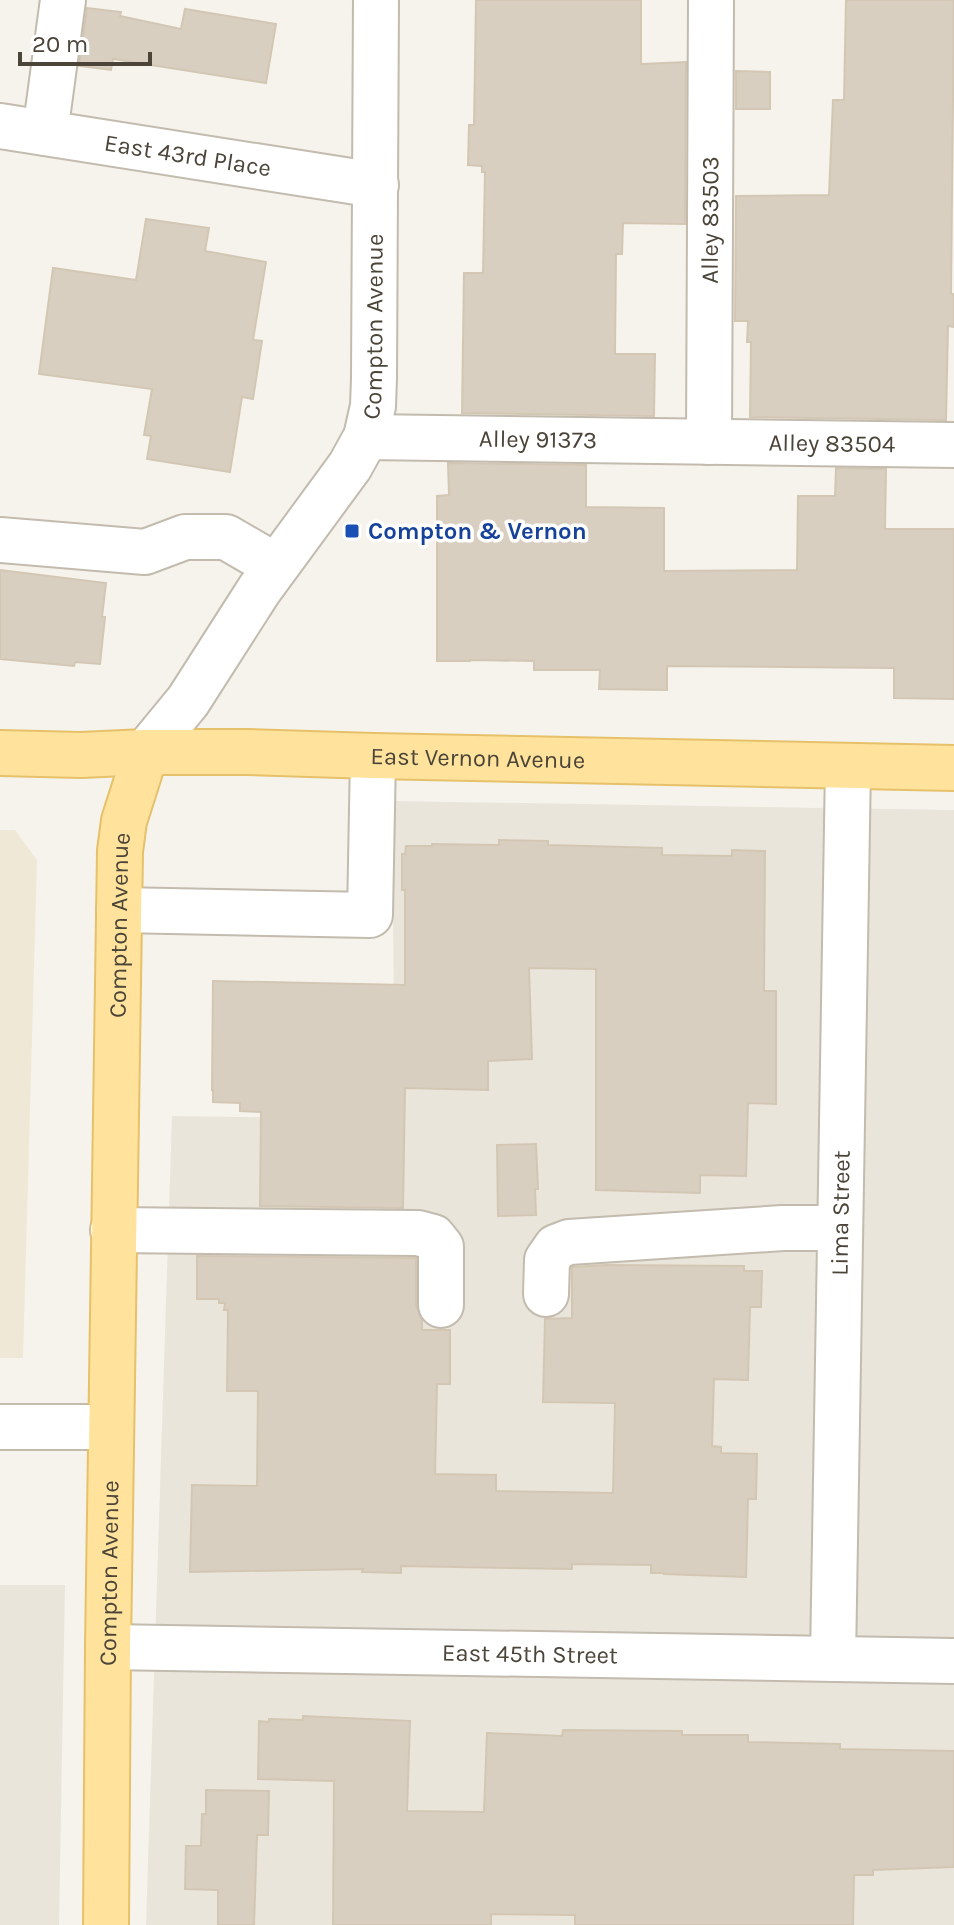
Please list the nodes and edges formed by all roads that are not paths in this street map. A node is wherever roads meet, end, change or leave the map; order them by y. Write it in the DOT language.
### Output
graph roads {
  1 [pos="63,0"];
  2 [pos="376,0"];
  3 [pos="711,0"];
  4 [pos="0,126"];
  5 [pos="45,133"];
  6 [pos="376,185"];
  7 [pos="366,437"];
  8 [pos="709,442"];
  9 [pos="954,445"];
  10 [pos="0,540"];
  11 [pos="276,566"];
  12 [pos="146,752"];
  13 [pos="0,753"];
  14 [pos="373,756"];
  15 [pos="848,766"];
  16 [pos="954,768"];
  17 [pos="119,910"];
  18 [pos="840,1228"];
  19 [pos="113,1230"];
  20 [pos="546,1294"];
  21 [pos="441,1305"];
  22 [pos="0,1427"];
  23 [pos="111,1427"];
  24 [pos="108,1647"];
  25 [pos="833,1659"];
  26 [pos="954,1661"];
  27 [pos="106,1925"];
  1 -- 5 [label="street"];
  2 -- 6 [label="street, Compton Avenue"];
  3 -- 8 [label="street, Alley 83503"];
  4 -- 5 [label="street, East 43rd Place"];
  5 -- 6 [label="street, East 43rd Place"];
  6 -- 7 [label="street, Compton Avenue"];
  7 -- 8 [label="street, Alley 91373"];
  7 -- 11 [label="street, Compton Avenue"];
  8 -- 9 [label="street, Alley 83504"];
  10 -- 11 [label="street"];
  11 -- 12 [label="street, Compton Avenue"];
  12 -- 13 [label="main road, East Vernon Avenue"];
  12 -- 14 [label="main road, East Vernon Avenue"];
  12 -- 17 [label="main road, Compton Avenue"];
  14 -- 15 [label="main road, East Vernon Avenue"];
  14 -- 17 [label="street"];
  15 -- 16 [label="main road, East Vernon Avenue"];
  15 -- 18 [label="street, Lima Street"];
  17 -- 19 [label="main road, Compton Avenue"];
  18 -- 20 [label="street"];
  18 -- 25 [label="street, Lima Street"];
  19 -- 21 [label="street"];
  19 -- 23 [label="main road, Compton Avenue"];
  22 -- 23 [label="street"];
  23 -- 24 [label="main road, Compton Avenue"];
  24 -- 25 [label="street, East 45th Street"];
  24 -- 27 [label="main road, Compton Avenue"];
  25 -- 26 [label="street, East 45th Street"];
}
